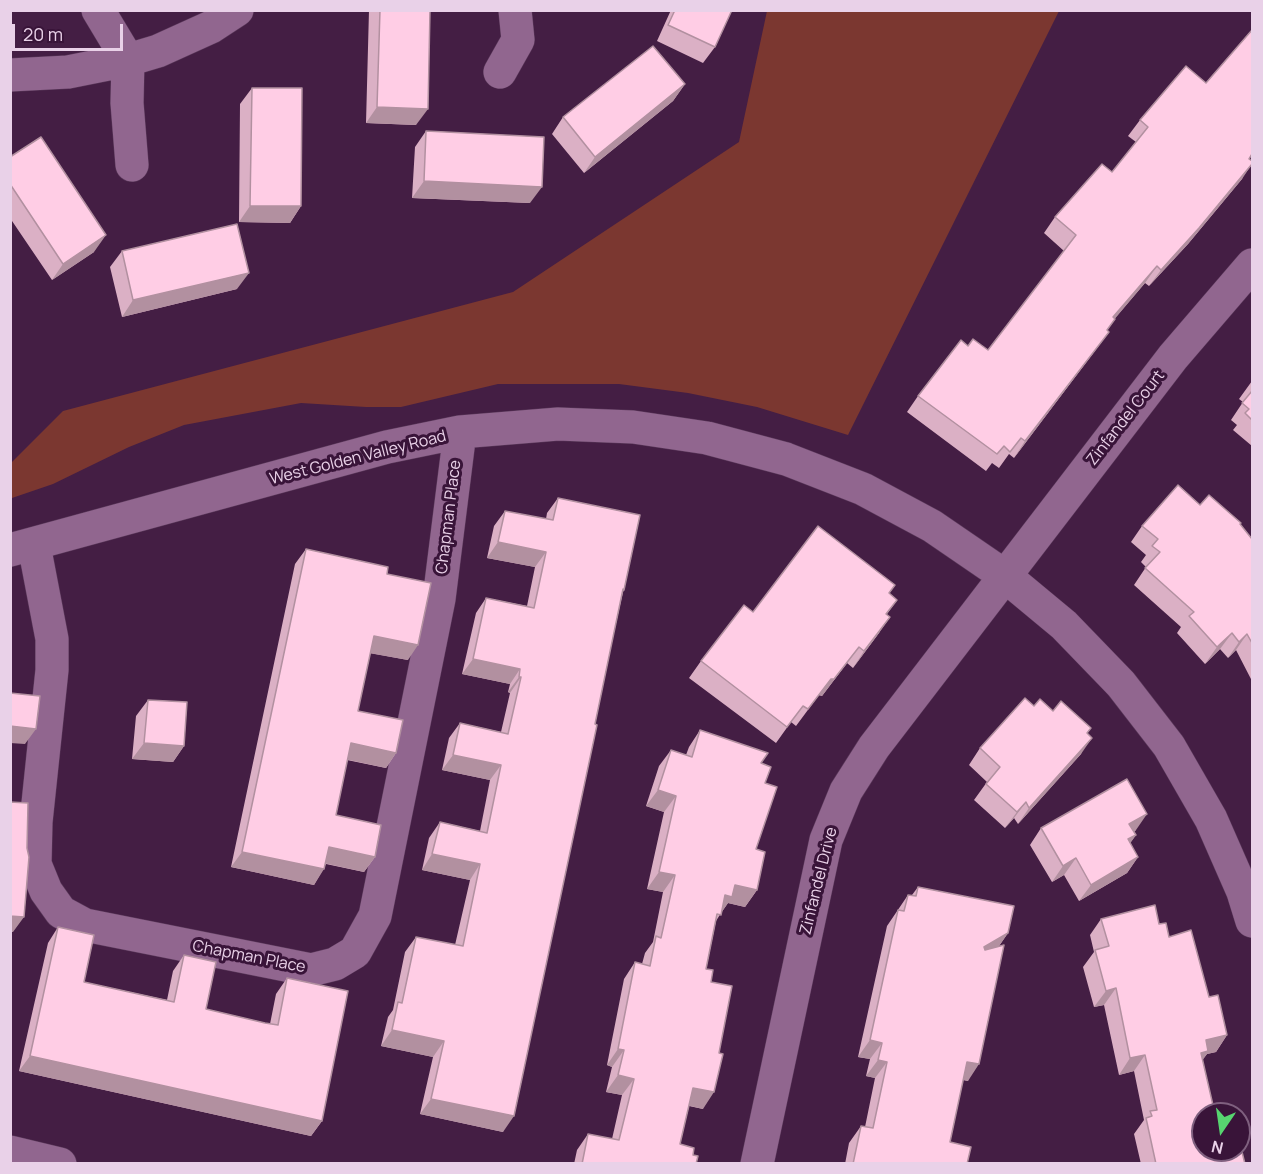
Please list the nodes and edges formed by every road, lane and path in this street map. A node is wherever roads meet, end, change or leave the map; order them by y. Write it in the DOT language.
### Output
graph roads {
  1 [pos="98,10"];
  2 [pos="237,10"];
  3 [pos="515,10"];
  4 [pos="128,60"];
  5 [pos="500,72"];
  6 [pos="10,75"];
  7 [pos="132,165"];
  8 [pos="1252,265"];
  9 [pos="460,432"];
  10 [pos="22,547"];
  11 [pos="1005,576"];
  12 [pos="1252,921"];
  13 [pos="10,1152"];
  14 [pos="60,1164"];
  15 [pos="757,1164"];
  1 -- 4 [label="street"];
  2 -- 4 [label="street"];
  3 -- 5 [label="street"];
  4 -- 6 [label="street"];
  4 -- 7 [label="street"];
  8 -- 11 [label="street, Zinfandel Court"];
  9 -- 10 [label="street, West Golden Valley Road"];
  9 -- 10 [label="street, Chapman Place"];
  9 -- 11 [label="street, West Golden Valley Road"];
  11 -- 12 [label="street, West Golden Valley Road"];
  11 -- 15 [label="street, Zinfandel Drive"];
  13 -- 14 [label="street"];
}
